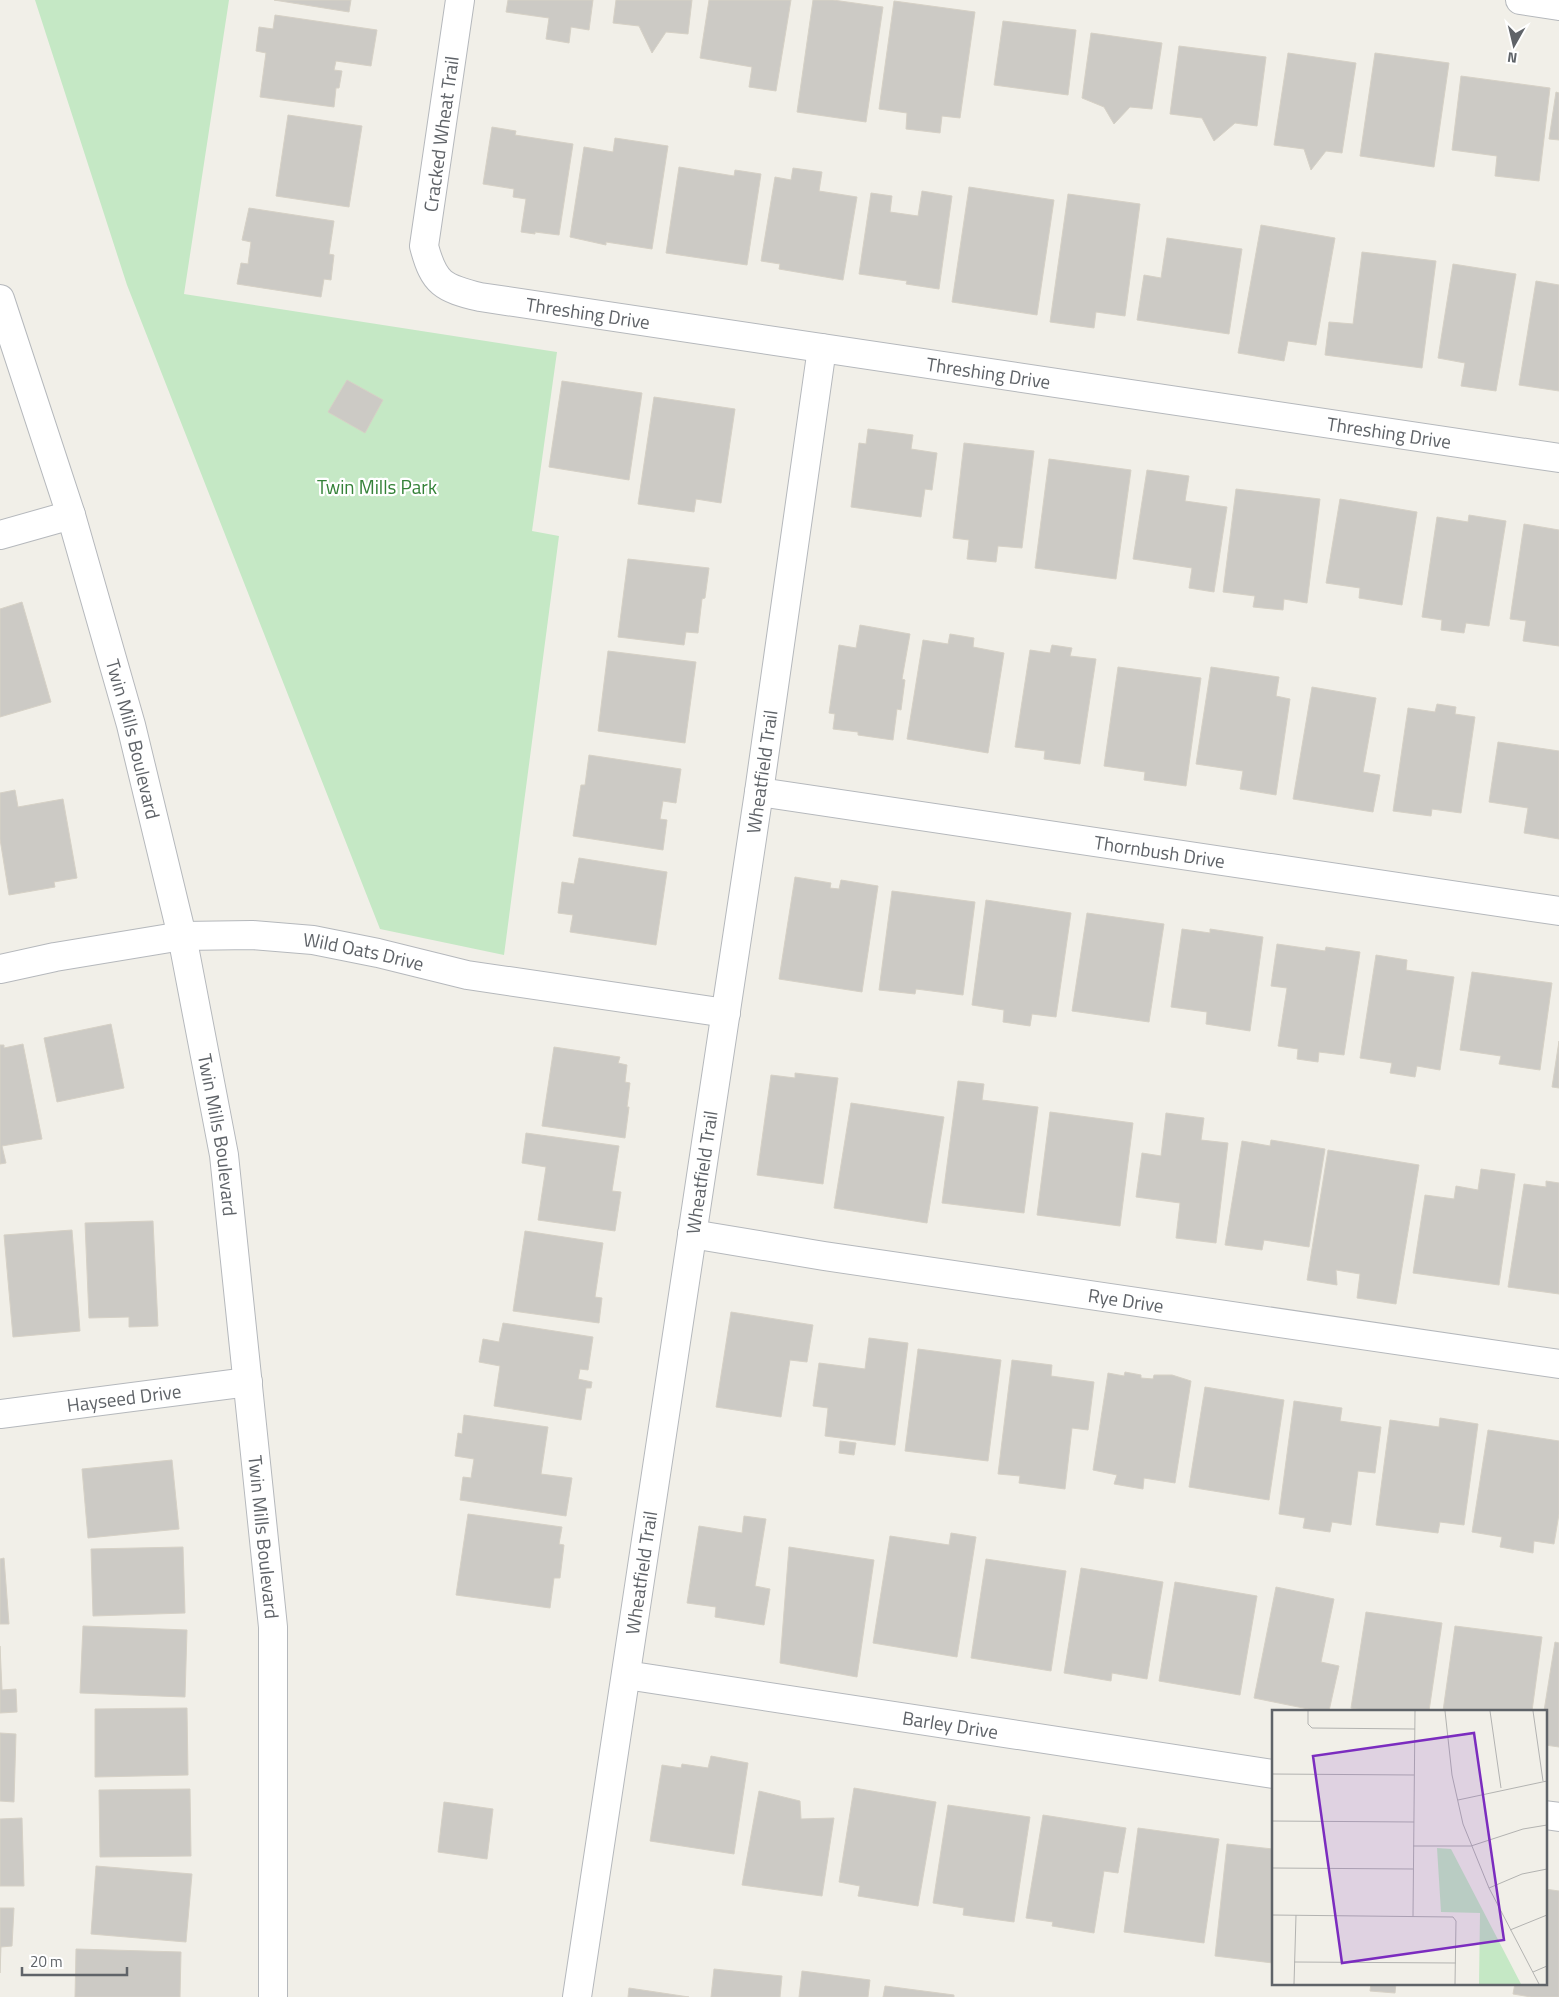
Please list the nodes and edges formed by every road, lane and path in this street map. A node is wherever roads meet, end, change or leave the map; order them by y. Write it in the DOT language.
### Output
graph roads {
  1 [pos="460,0"];
  2 [pos="1520,0"];
  3 [pos="1559,6"];
  4 [pos="430,267"];
  5 [pos="0,299"];
  6 [pos="822,348"];
  7 [pos="1559,458"];
  8 [pos="71,514"];
  9 [pos="0,535"];
  10 [pos="760,792"];
  11 [pos="1559,911"];
  12 [pos="182,936"];
  13 [pos="0,969"];
  14 [pos="726,1014"];
  15 [pos="692,1234"];
  16 [pos="1559,1364"];
  17 [pos="248,1382"];
  18 [pos="0,1414"];
  19 [pos="626,1675"];
  20 [pos="1272,1774"];
  21 [pos="1546,1815"];
  22 [pos="1559,1817"];
  23 [pos="273,1997"];
  24 [pos="577,1997"];
  1 -- 4 [label="street, Cracked Wheat Trail"];
  2 -- 3 [label="street"];
  4 -- 6 [label="street, Threshing Drive"];
  5 -- 8 [label="street, Twin Mills Boulevard"];
  6 -- 7 [label="street, Threshing Drive"];
  6 -- 10 [label="street, Wheatfield Trail"];
  8 -- 9 [label="street"];
  8 -- 12 [label="street, Twin Mills Boulevard"];
  10 -- 11 [label="street, Thornbush Drive"];
  10 -- 14 [label="street, Wheatfield Trail"];
  12 -- 13 [label="street, Wild Oats Drive"];
  12 -- 14 [label="street, Wild Oats Drive"];
  12 -- 17 [label="street, Twin Mills Boulevard"];
  14 -- 15 [label="street, Wheatfield Trail"];
  15 -- 16 [label="street, Rye Drive"];
  15 -- 19 [label="street, Wheatfield Trail"];
  17 -- 18 [label="street, Hayseed Drive"];
  17 -- 23 [label="street, Twin Mills Boulevard"];
  19 -- 20 [label="street, Barley Drive"];
  19 -- 24 [label="street, Wheatfield Trail"];
  21 -- 22 [label="street"];
}
